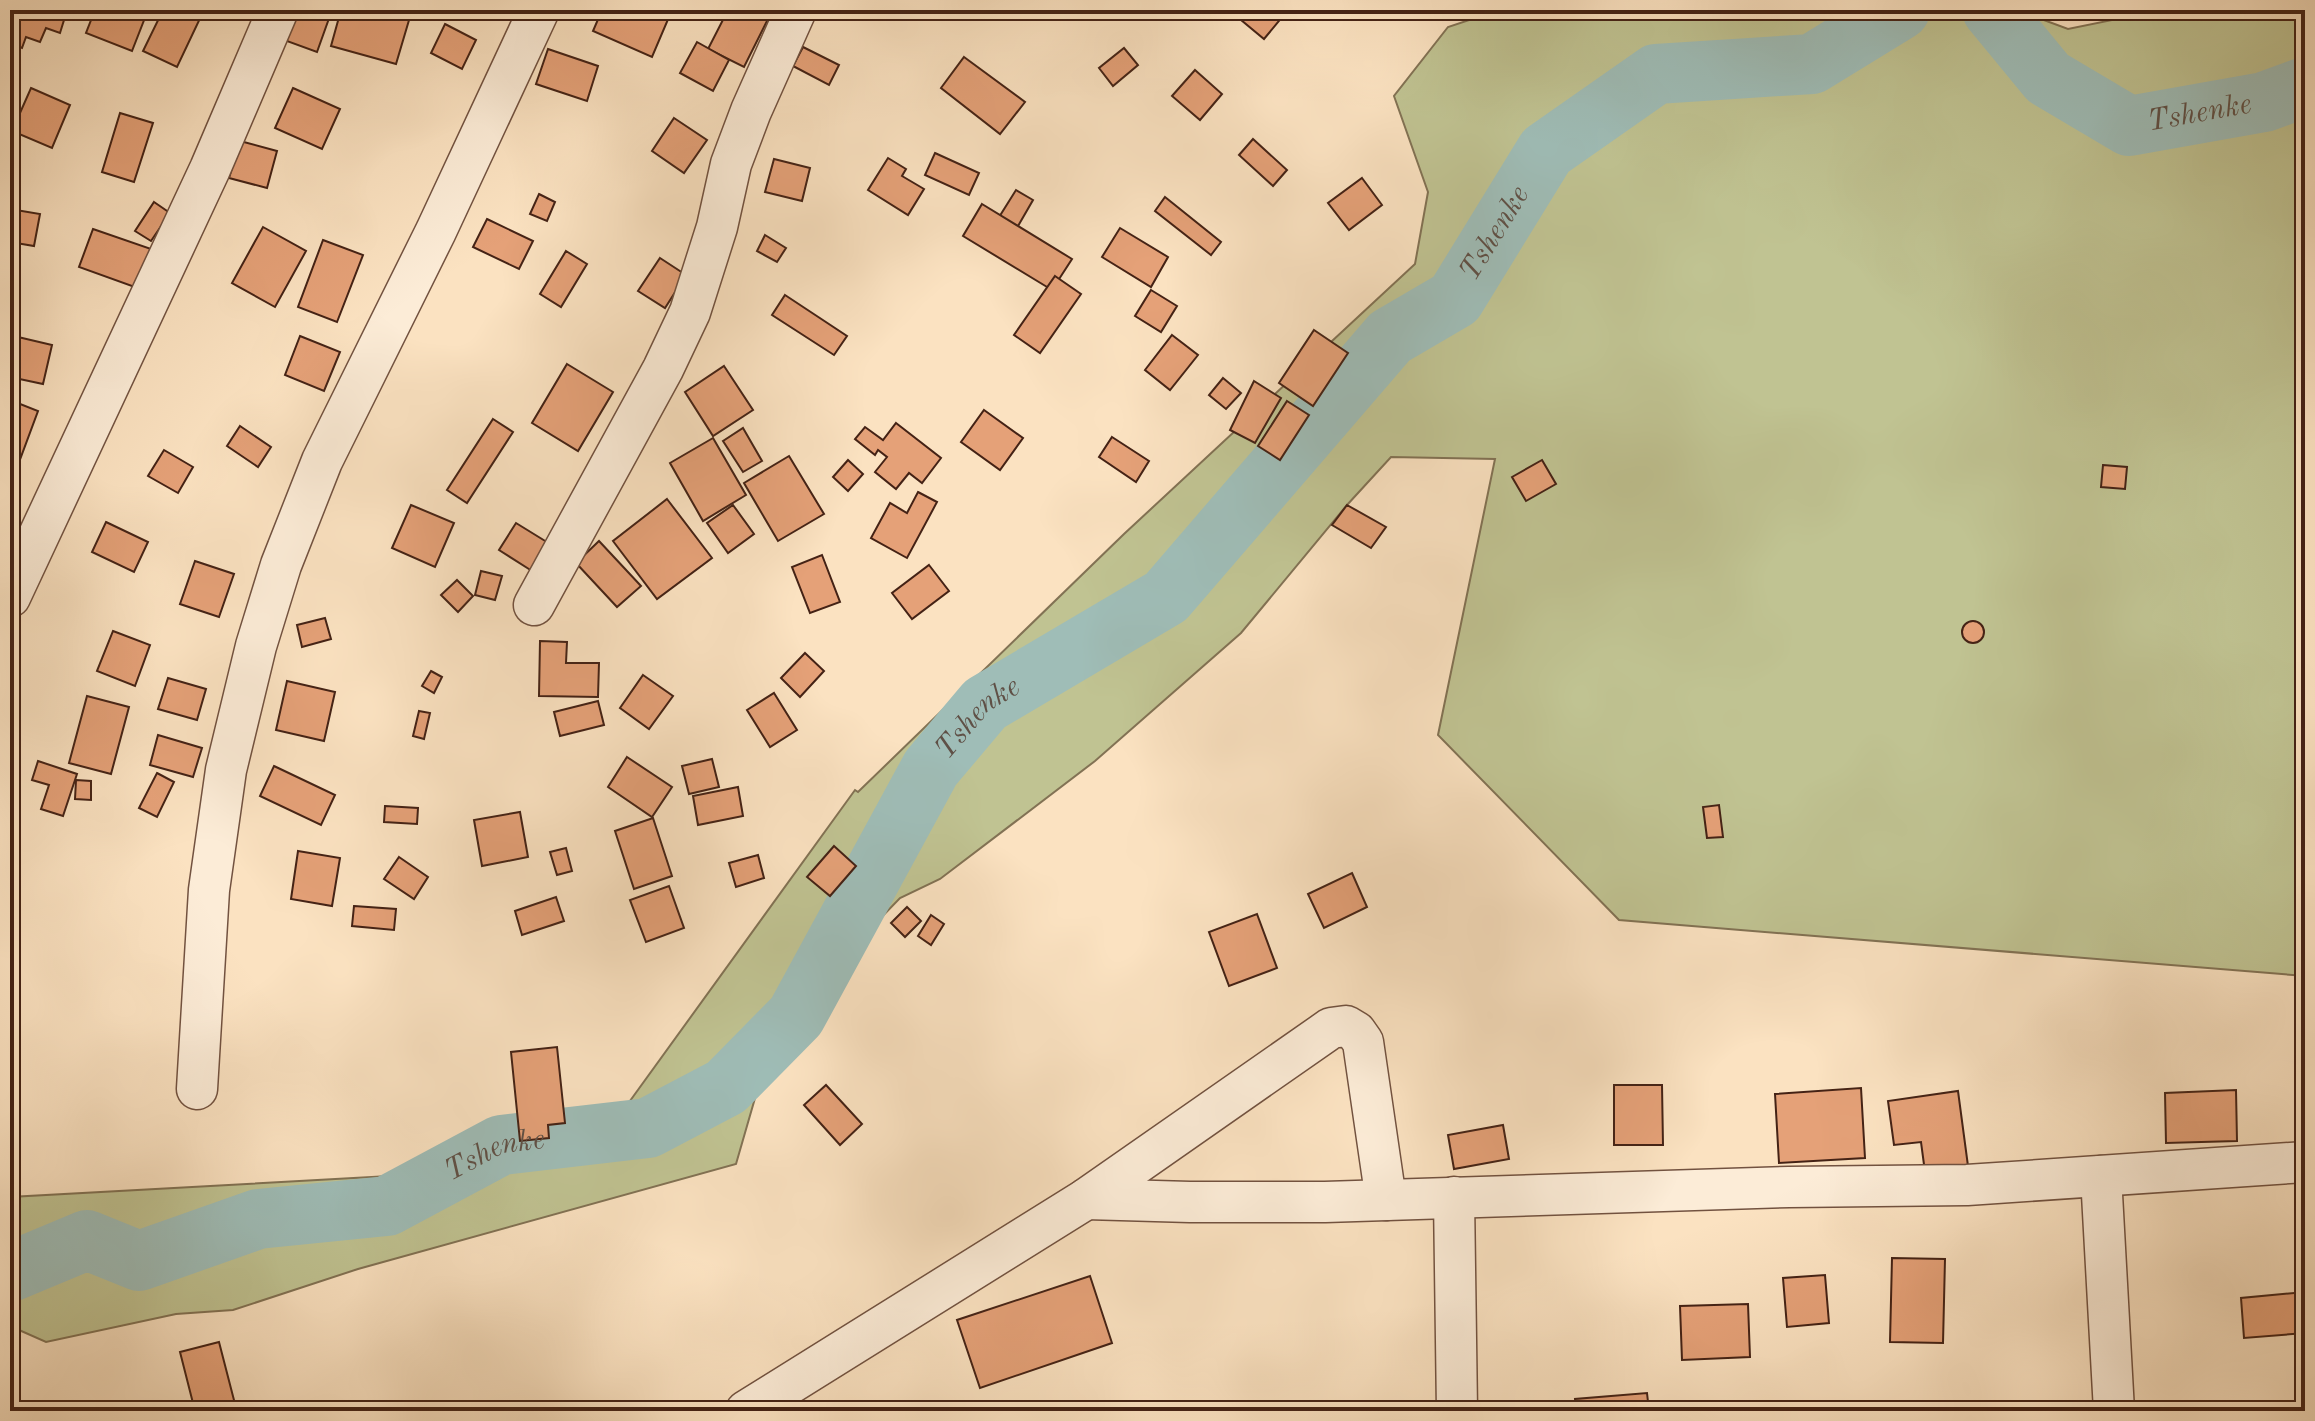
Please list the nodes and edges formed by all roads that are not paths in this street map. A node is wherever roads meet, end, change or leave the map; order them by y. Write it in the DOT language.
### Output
graph roads {
  1 [pos="278,10"];
  2 [pos="539,10"];
  3 [pos="796,10"];
  4 [pos="10,597"];
  5 [pos="534,605"];
  6 [pos="197,1089"];
  7 [pos="2305,1162"];
  8 [pos="2101,1176"];
  9 [pos="1454,1197"];
  10 [pos="1086,1199"];
  11 [pos="1386,1200"];
  12 [pos="746,1411"];
  13 [pos="1457,1411"];
  14 [pos="2114,1411"];
  1 -- 4 [label="street"];
  2 -- 6 [label="street"];
  3 -- 5 [label="street"];
  7 -- 8 [label="street"];
  8 -- 9 [label="street"];
  8 -- 14 [label="street"];
  9 -- 11 [label="street"];
  9 -- 13 [label="street"];
  10 -- 11 [label="street"];
  10 -- 11 [label="street"];
  10 -- 12 [label="street"];
}
